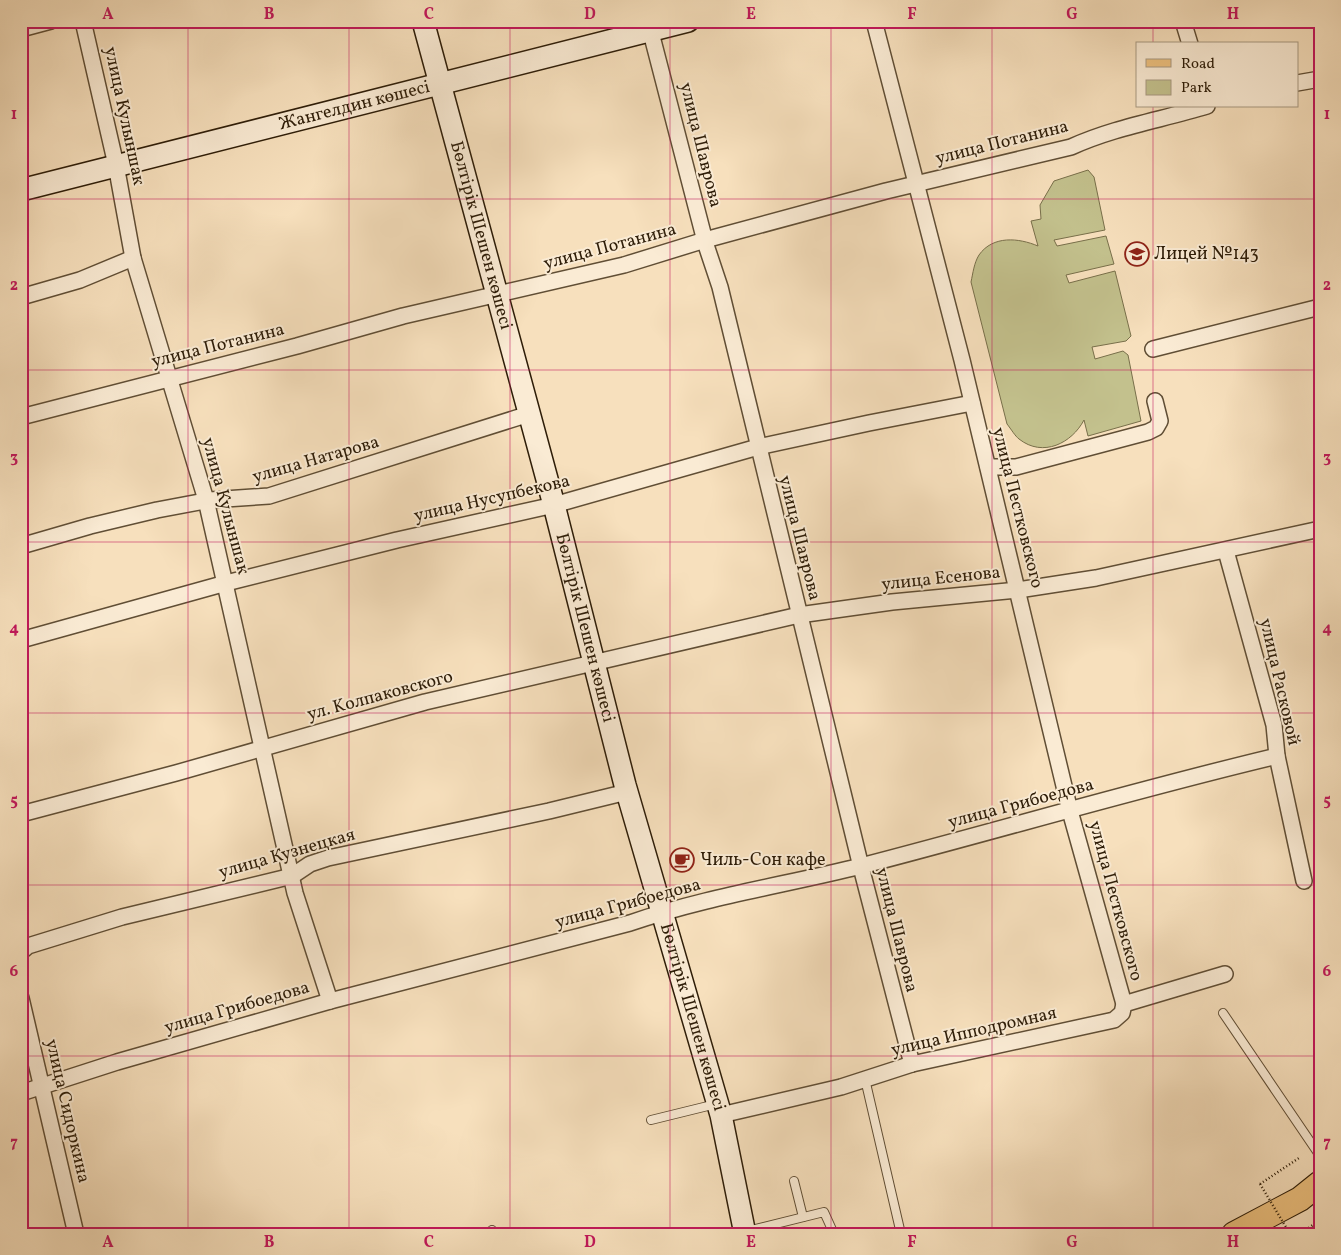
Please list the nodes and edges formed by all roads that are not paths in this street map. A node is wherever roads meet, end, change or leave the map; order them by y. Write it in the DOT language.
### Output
graph roads {
  1 [pos="51,21"];
  2 [pos="83,21"];
  3 [pos="423,21"];
  4 [pos="688,21"];
  5 [pos="874,21"];
  6 [pos="1183,21"];
  7 [pos="649,26"];
  8 [pos="21,30"];
  9 [pos="1189,42"];
  10 [pos="1320,80"];
  11 [pos="1298,83"];
  12 [pos="438,85"];
  13 [pos="1199,108"];
  14 [pos="116,165"];
  15 [pos="917,184"];
  16 [pos="21,190"];
  17 [pos="705,240"];
  18 [pos="133,258"];
  19 [pos="499,295"];
  20 [pos="21,297"];
  21 [pos="1320,307"];
  22 [pos="1153,349"];
  23 [pos="169,377"];
  24 [pos="1156,401"];
  25 [pos="972,403"];
  26 [pos="529,414"];
  27 [pos="21,417"];
  28 [pos="758,447"];
  29 [pos="988,467"];
  30 [pos="206,500"];
  31 [pos="554,505"];
  32 [pos="1320,529"];
  33 [pos="21,546"];
  34 [pos="1226,551"];
  35 [pos="226,583"];
  36 [pos="1018,590"];
  37 [pos="799,615"];
  38 [pos="21,640"];
  39 [pos="595,662"];
  40 [pos="263,747"];
  41 [pos="1277,756"];
  42 [pos="627,792"];
  43 [pos="1070,811"];
  44 [pos="21,814"];
  45 [pos="860,866"];
  46 [pos="292,876"];
  47 [pos="1304,881"];
  48 [pos="663,912"];
  49 [pos="21,952"];
  50 [pos="1225,974"];
  51 [pos="21,998"];
  52 [pos="330,1001"];
  53 [pos="1124,1004"];
  54 [pos="1224,1013"];
  55 [pos="912,1064"];
  56 [pos="865,1079"];
  57 [pos="42,1087"];
  58 [pos="21,1093"];
  59 [pos="720,1109"];
  60 [pos="651,1120"];
  61 [pos="1320,1156"];
  62 [pos="794,1181"];
  63 [pos="1320,1183"];
  64 [pos="803,1217"];
  65 [pos="745,1232"];
  66 [pos="76,1234"];
  67 [pos="834,1234"];
  68 [pos="901,1234"];
  69 [pos="1234,1234"];
  1 -- 8 [label="street"];
  2 -- 14 [label="street, улица Кулыншак"];
  3 -- 12 [label="street, Бөлтірік Шешен көшесі"];
  4 -- 7 [label="street, Жангелдин көшесі"];
  5 -- 15 [label="street, улица Пестковского"];
  6 -- 9 [label="street"];
  7 -- 12 [label="street, Жангелдин көшесі"];
  7 -- 17 [label="street, улица Шаврова"];
  10 -- 11 [label="street"];
  12 -- 14 [label="street, Жангелдин көшесі"];
  12 -- 19 [label="street, Бөлтірік Шешен көшесі"];
  13 -- 15 [label="street, улица Потанина"];
  14 -- 16 [label="street, Жангелдин көшесі"];
  14 -- 18 [label="street, улица Кулыншак"];
  15 -- 17 [label="street, улица Потанина"];
  15 -- 25 [label="street, улица Пестковского"];
  17 -- 19 [label="street, улица Потанина"];
  17 -- 28 [label="street, улица Шаврова"];
  18 -- 20 [label="street"];
  18 -- 23 [label="street, улица Кулыншак"];
  19 -- 23 [label="street, улица Потанина"];
  19 -- 26 [label="street, Бөлтірік Шешен көшесі"];
  21 -- 22 [label="street"];
  23 -- 27 [label="street, улица Потанина"];
  23 -- 30 [label="street, улица Кулыншак"];
  24 -- 29 [label="street"];
  25 -- 28 [label="street, улица Нусупбекова"];
  25 -- 29 [label="street, улица Пестковского"];
  26 -- 30 [label="street, улица Натарова"];
  26 -- 31 [label="street, Бөлтірік Шешен көшесі"];
  28 -- 31 [label="street, улица Нусупбекова"];
  28 -- 37 [label="street, улица Шаврова"];
  29 -- 36 [label="street, улица Пестковского"];
  30 -- 33 [label="street, улица Натарова"];
  30 -- 35 [label="street, улица Кулыншак"];
  31 -- 35 [label="street, улица Нусупбекова"];
  31 -- 39 [label="street, Бөлтірік Шешен көшесі"];
  32 -- 34 [label="street, улица Есенова"];
  34 -- 36 [label="street, улица Есенова"];
  34 -- 41 [label="street, улица Расковой"];
  35 -- 38 [label="street, улица Нусупбекова"];
  35 -- 40 [label="street, улица Кулыншак"];
  36 -- 37 [label="street, улица Есенова"];
  36 -- 43 [label="street, улица Пестковского"];
  37 -- 39 [label="street, улица Есенова"];
  37 -- 45 [label="street, улица Шаврова"];
  39 -- 40 [label="street, ул. Kолпаковского"];
  39 -- 42 [label="street, Бөлтірік Шешен көшесі"];
  40 -- 44 [label="street, ул. Kолпаковского"];
  40 -- 46 [label="street, улица Кулыншак"];
  41 -- 43 [label="street, улица Грибоедова"];
  41 -- 47 [label="street, улица Расковой"];
  42 -- 46 [label="street, улица Кузнецкая"];
  42 -- 48 [label="street, Бөлтірік Шешен көшесі"];
  43 -- 45 [label="street, улица Грибоедова"];
  43 -- 53 [label="street, улица Пестковского"];
  45 -- 48 [label="street, улица Грибоедова"];
  45 -- 55 [label="street, улица Шаврова"];
  46 -- 49 [label="street, улица Кузнецкая"];
  46 -- 52 [label="street, улица Кулыншак"];
  48 -- 52 [label="street, улица Грибоедова"];
  48 -- 59 [label="street, Бөлтірік Шешен көшесі"];
  50 -- 53 [label="street"];
  51 -- 57 [label="street, улица Сидоркина"];
  52 -- 57 [label="street, улица Грибоедова"];
  53 -- 55 [label="street, улица Ипподромная"];
  54 -- 61 [label="lane"];
  55 -- 56 [label="street, улица Ипподромная"];
  56 -- 59 [label="street, улица Ипподромная"];
  56 -- 68 [label="lane"];
  57 -- 58 [label="street, улица Грибоедова"];
  57 -- 66 [label="street, улица Сидоркина"];
  59 -- 60 [label="lane"];
  59 -- 65 [label="street, Бөлтірік Шешен көшесі"];
  62 -- 64 [label="lane"];
  63 -- 69 [label="main road"];
  64 -- 65 [label="lane"];
  64 -- 67 [label="lane"];
}
